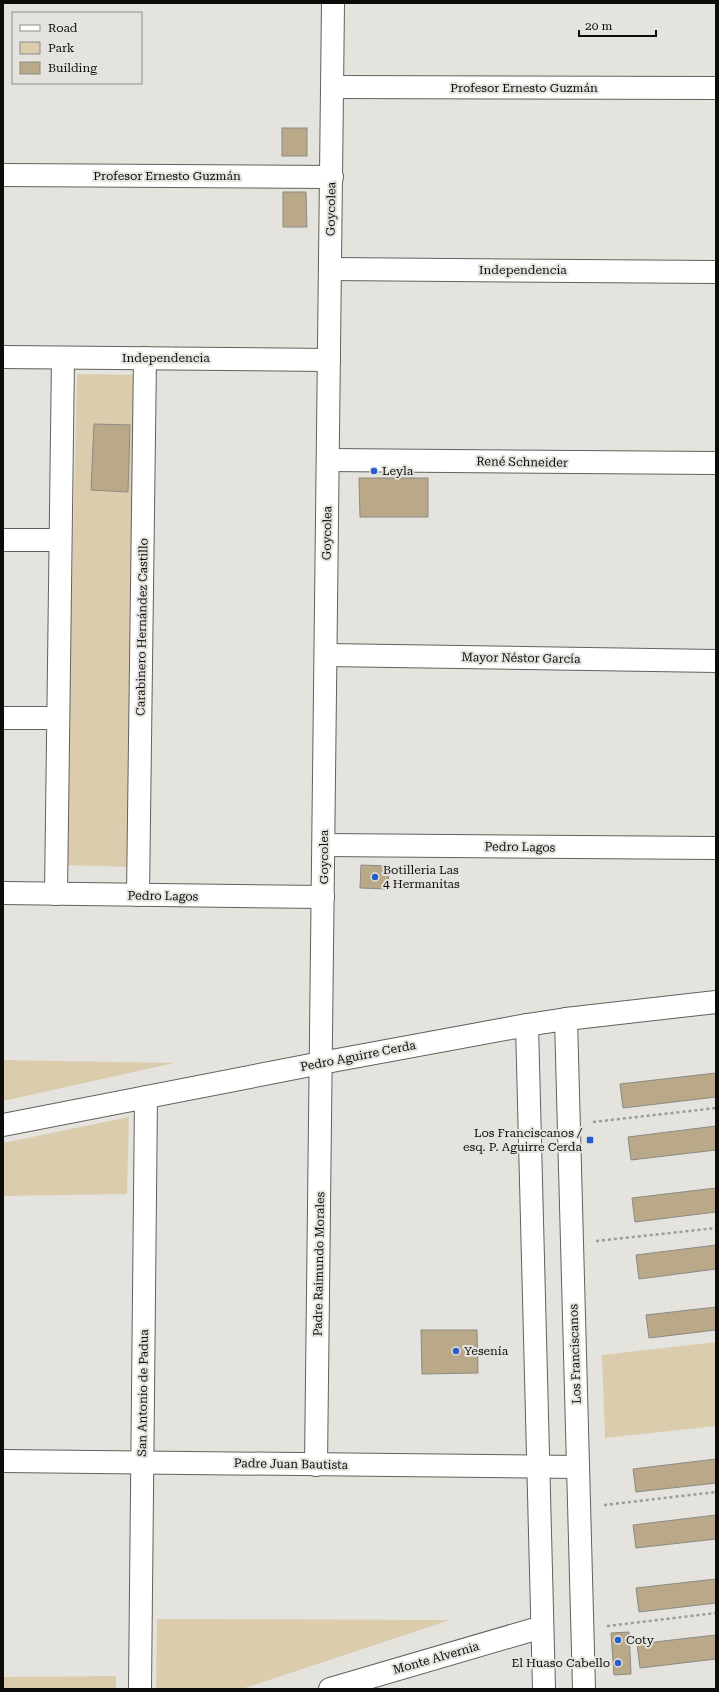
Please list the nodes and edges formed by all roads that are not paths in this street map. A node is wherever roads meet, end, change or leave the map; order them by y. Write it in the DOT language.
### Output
graph roads {
  1 [pos="334,3"];
  2 [pos="333,87"];
  3 [pos="716,88"];
  4 [pos="3,175"];
  5 [pos="332,177"];
  6 [pos="331,269"];
  7 [pos="716,272"];
  8 [pos="3,357"];
  9 [pos="63,358"];
  10 [pos="146,358"];
  11 [pos="330,360"];
  12 [pos="328,460"];
  13 [pos="716,464"];
  14 [pos="3,540"];
  15 [pos="60,540"];
  16 [pos="326,655"];
  17 [pos="716,661"];
  18 [pos="3,718"];
  19 [pos="58,718"];
  20 [pos="324,845"];
  21 [pos="716,848"];
  22 [pos="3,893"];
  23 [pos="56,894"];
  24 [pos="138,895"];
  25 [pos="323,897"];
  26 [pos="716,1002"];
  27 [pos="566,1019"];
  28 [pos="527,1025"];
  29 [pos="321,1062"];
  30 [pos="146,1097"];
  31 [pos="3,1125"];
  32 [pos="3,1461"];
  33 [pos="143,1463"];
  34 [pos="316,1465"];
  35 [pos="538,1467"];
  36 [pos="578,1468"];
  37 [pos="542,1627"];
  38 [pos="140,1689"];
  39 [pos="330,1689"];
  40 [pos="544,1689"];
  41 [pos="584,1689"];
  1 -- 2 [label="street, Goycolea"];
  2 -- 3 [label="street, Profesor Ernesto Guzmán"];
  2 -- 5 [label="street, Goycolea"];
  4 -- 5 [label="street, Profesor Ernesto Guzmán"];
  5 -- 6 [label="street, Goycolea"];
  6 -- 7 [label="street, Independencia"];
  6 -- 11 [label="street, Goycolea"];
  8 -- 9 [label="street, Independencia"];
  9 -- 10 [label="street, Independencia"];
  9 -- 15 [label="street"];
  10 -- 11 [label="street, Independencia"];
  10 -- 24 [label="street, Carabinero Hernández Castillo"];
  11 -- 12 [label="street, Goycolea"];
  12 -- 13 [label="street, René Schneider"];
  12 -- 16 [label="street, Goycolea"];
  14 -- 15 [label="street"];
  15 -- 19 [label="street"];
  16 -- 17 [label="street, Mayor Néstor García"];
  16 -- 20 [label="street, Goycolea"];
  18 -- 19 [label="street"];
  19 -- 23 [label="street"];
  20 -- 21 [label="street, Pedro Lagos"];
  20 -- 25 [label="street, Goycolea"];
  22 -- 23 [label="street, Pedro Lagos"];
  23 -- 24 [label="street, Pedro Lagos"];
  24 -- 25 [label="street, Pedro Lagos"];
  25 -- 29 [label="street, Goycolea"];
  26 -- 27 [label="street, Pedro Aguirre Cerda"];
  27 -- 28 [label="street, Pedro Aguirre Cerda"];
  27 -- 36 [label="street, Los Franciscanos"];
  28 -- 29 [label="street, Pedro Aguirre Cerda"];
  28 -- 35 [label="street"];
  29 -- 30 [label="street, Pedro Aguirre Cerda"];
  29 -- 34 [label="street, Padre Raimundo Morales"];
  30 -- 31 [label="street, Pedro Aguirre Cerda"];
  30 -- 33 [label="street, San Antonio de Padua"];
  32 -- 33 [label="street, Padre Juan Bautista"];
  33 -- 34 [label="street, Padre Juan Bautista"];
  33 -- 38 [label="street, San Antonio de Padua"];
  34 -- 35 [label="street, Padre Juan Bautista"];
  35 -- 36 [label="street, Padre Juan Bautista"];
  35 -- 37 [label="street"];
  36 -- 41 [label="street, Los Franciscanos"];
  37 -- 39 [label="street, Monte Alvernia"];
  37 -- 40 [label="street"];
}
